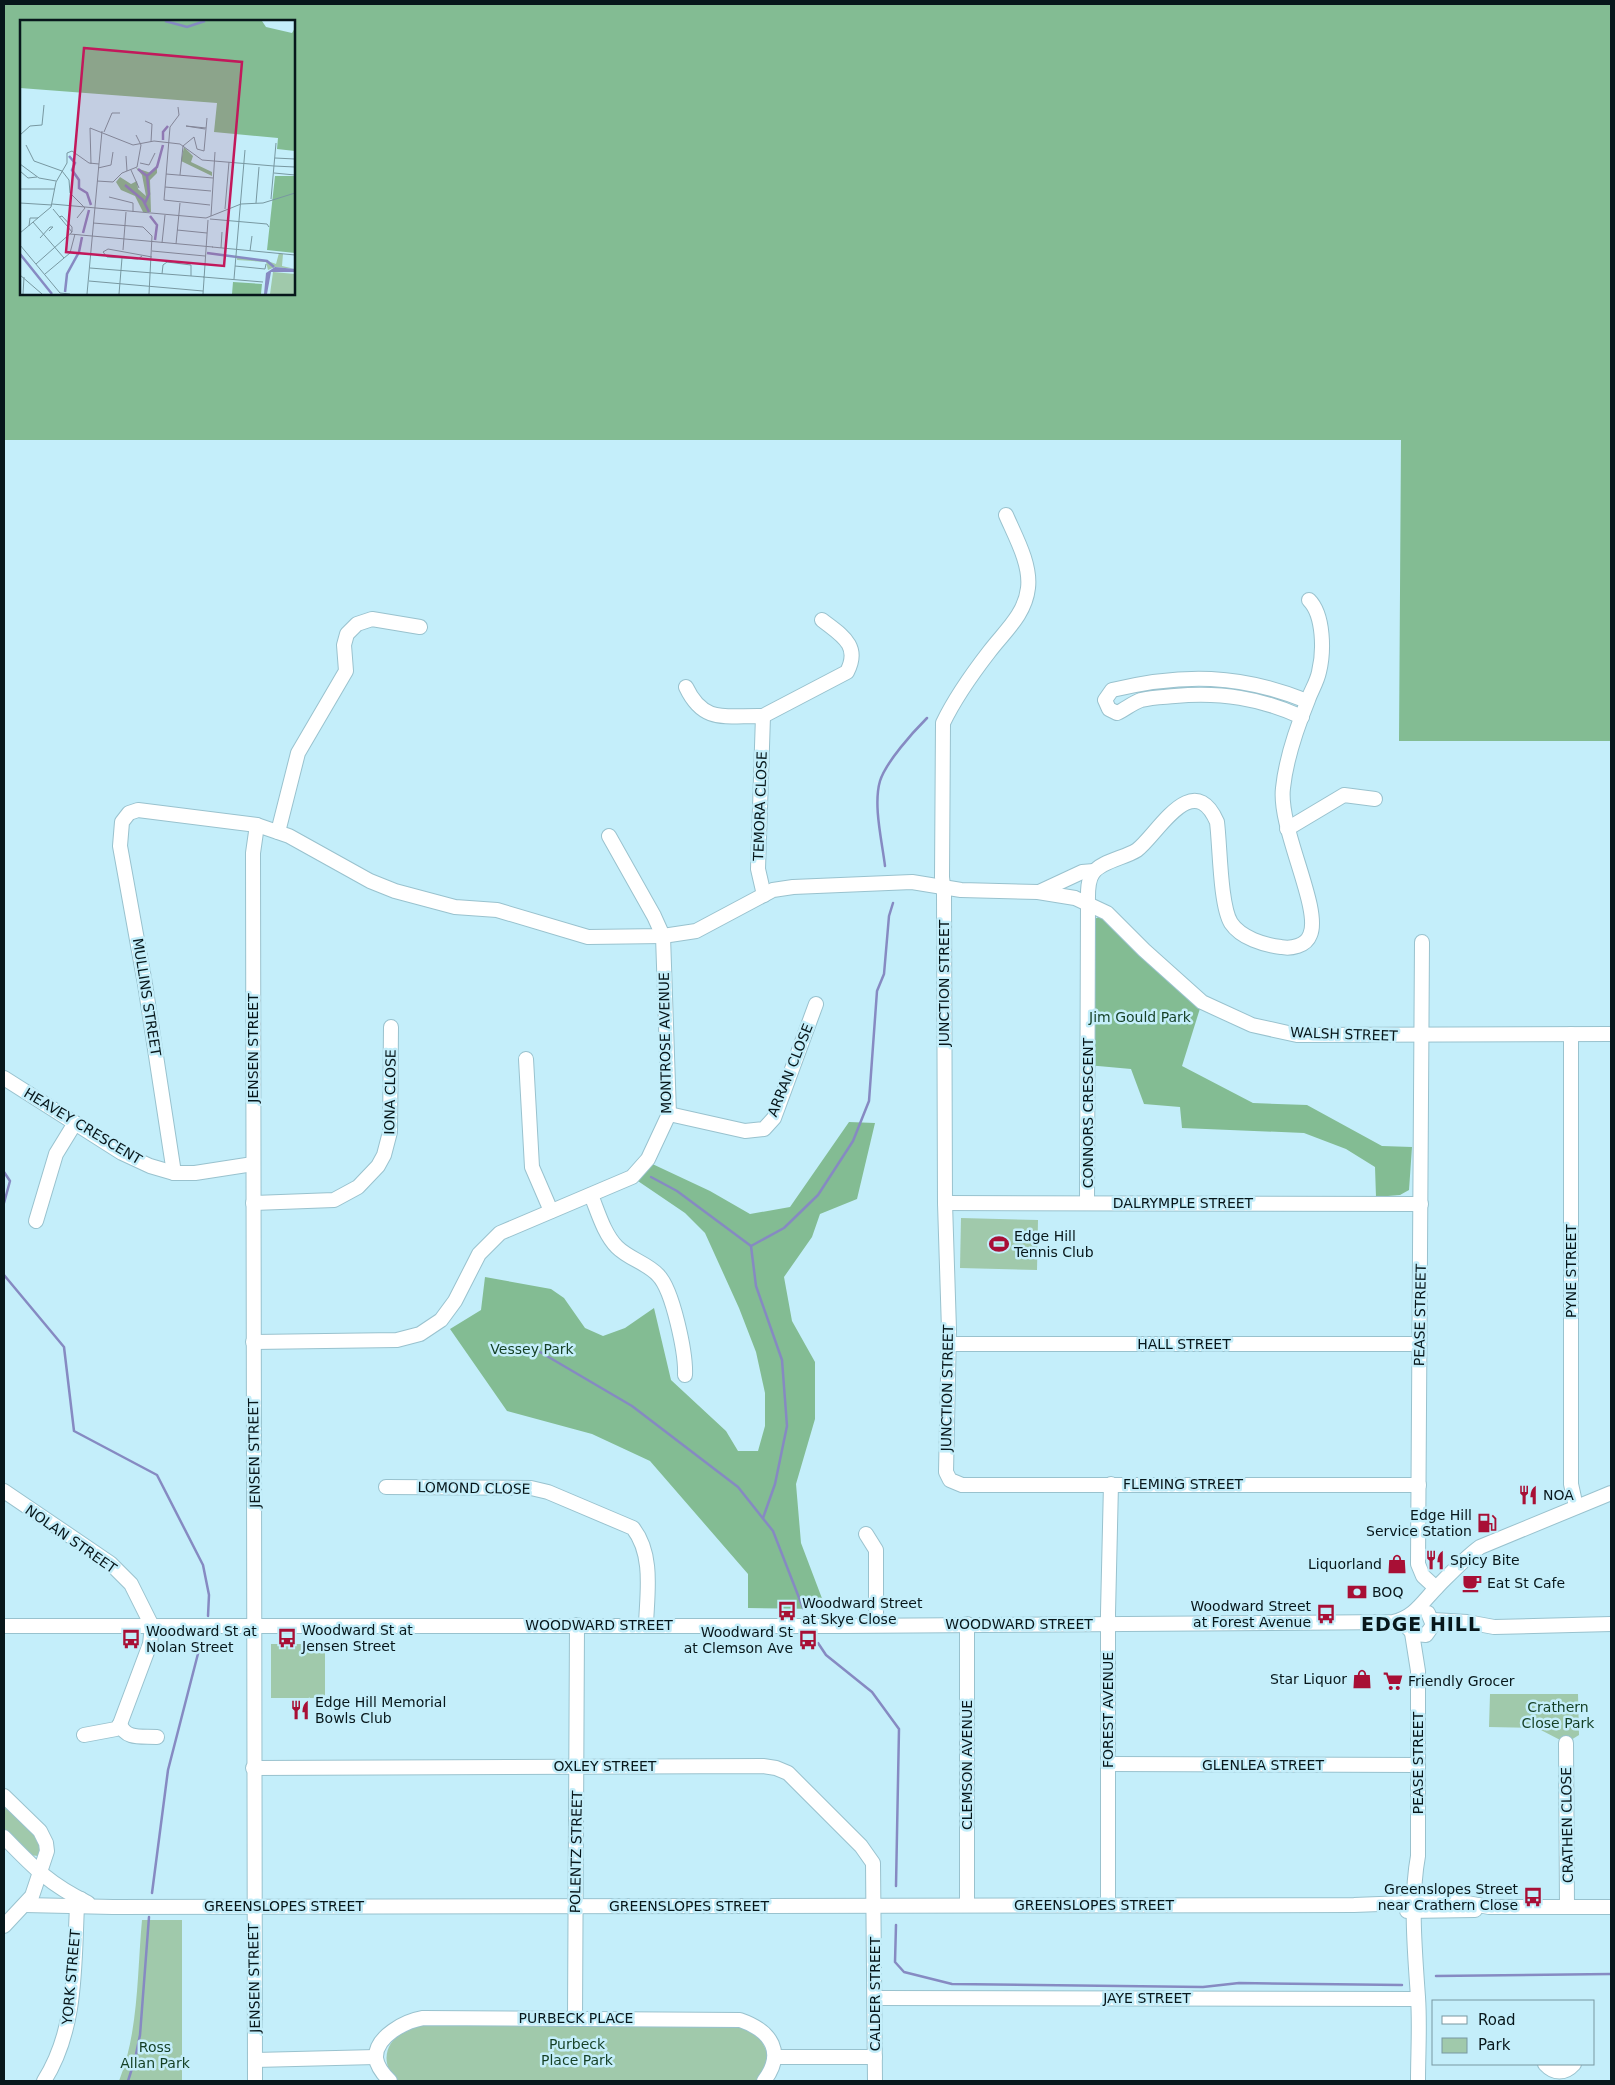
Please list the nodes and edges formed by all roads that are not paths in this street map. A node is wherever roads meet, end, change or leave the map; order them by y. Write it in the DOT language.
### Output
graph roads {
  1 [pos="1006,515"];
  2 [pos="1309,600"];
  3 [pos="822,620"];
  4 [pos="420,627"];
  5 [pos="686,687"];
  6 [pos="1308,701"];
  7 [pos="763,716"];
  8 [pos="1302,716"];
  9 [pos="1375,798"];
  10 [pos="122,822"];
  11 [pos="257,825"];
  12 [pos="1287,829"];
  13 [pos="278,832"];
  14 [pos="609,836"];
  15 [pos="1094,871"];
  16 [pos="943,887"];
  17 [pos="1038,892"];
  18 [pos="764,895"];
  19 [pos="1088,903"];
  20 [pos="663,936"];
  21 [pos="1422,942"];
  22 [pos="816,1004"];
  23 [pos="391,1028"];
  24 [pos="1571,1034"];
  25 [pos="1611,1034"];
  26 [pos="1420,1036"];
  27 [pos="526,1059"];
  28 [pos="4,1078"];
  29 [pos="669,1114"];
  30 [pos="75,1123"];
  31 [pos="253,1164"];
  32 [pos="174,1174"];
  33 [pos="591,1195"];
  34 [pos="253,1203"];
  35 [pos="945,1203"];
  36 [pos="1088,1203"];
  37 [pos="1421,1204"];
  38 [pos="551,1211"];
  39 [pos="36,1221"];
  40 [pos="253,1342"];
  41 [pos="949,1344"];
  42 [pos="1419,1344"];
  43 [pos="685,1375"];
  44 [pos="950,1480"];
  45 [pos="1111,1484"];
  46 [pos="1418,1485"];
  47 [pos="386,1487"];
  48 [pos="4,1491"];
  49 [pos="1611,1493"];
  50 [pos="21,1504"];
  51 [pos="4,1506"];
  52 [pos="1576,1507"];
  53 [pos="866,1534"];
  54 [pos="1436,1588"];
  55 [pos="1414,1613"];
  56 [pos="1432,1618"];
  57 [pos="876,1624"];
  58 [pos="967,1624"];
  59 [pos="1108,1624"];
  60 [pos="1374,1624"];
  61 [pos="1611,1624"];
  62 [pos="577,1625"];
  63 [pos="646,1625"];
  64 [pos="4,1626"];
  65 [pos="152,1626"];
  66 [pos="254,1626"];
  67 [pos="1411,1632"];
  68 [pos="1426,1635"];
  69 [pos="1418,1671"];
  70 [pos="120,1724"];
  71 [pos="84,1735"];
  72 [pos="157,1737"];
  73 [pos="1566,1743"];
  74 [pos="1108,1764"];
  75 [pos="1418,1765"];
  76 [pos="577,1766"];
  77 [pos="253,1768"];
  78 [pos="4,1796"];
  79 [pos="4,1837"];
  80 [pos="39,1874"];
  81 [pos="79,1902"];
  82 [pos="25,1905"];
  83 [pos="967,1905"];
  84 [pos="1108,1905"];
  85 [pos="254,1906"];
  86 [pos="875,1906"];
  87 [pos="1419,1906"];
  88 [pos="575,1907"];
  89 [pos="1567,1907"];
  90 [pos="1611,1907"];
  91 [pos="4,1926"];
  92 [pos="875,1998"];
  93 [pos="1418,1999"];
  94 [pos="575,2018"];
  95 [pos="376,2057"];
  96 [pos="776,2057"];
  97 [pos="875,2057"];
  98 [pos="255,2060"];
  99 [pos="1546,2065"];
  100 [pos="1573,2065"];
  101 [pos="1559,2077"];
  102 [pos="44,2081"];
  103 [pos="255,2081"];
  104 [pos="390,2081"];
  105 [pos="764,2081"];
  106 [pos="875,2081"];
  107 [pos="1418,2081"];
  1 -- 16 [label="street, JUNCTION STREET"];
  2 -- 6 [label="street"];
  3 -- 7 [label="street"];
  4 -- 13 [label="street"];
  5 -- 7 [label="street"];
  6 -- 8 [label="street"];
  6 -- 8 [label="street"];
  7 -- 18 [label="street, TEMORA CLOSE"];
  8 -- 12 [label="street"];
  9 -- 12 [label="street"];
  10 -- 11 [label="street, WALSH STREET"];
  10 -- 32 [label="street, MULLINS STREET"];
  11 -- 13 [label="street, WALSH STREET"];
  11 -- 31 [label="street, JENSEN STREET"];
  12 -- 15 [label="street"];
  13 -- 20 [label="street, WALSH STREET"];
  14 -- 20 [label="street"];
  15 -- 17 [label="street"];
  15 -- 19 [label="street, CONNORS CRESCENT"];
  16 -- 17 [label="street, WALSH STREET"];
  16 -- 18 [label="street, WALSH STREET"];
  16 -- 35 [label="street, JUNCTION STREET"];
  17 -- 19 [label="street, WALSH STREET"];
  18 -- 20 [label="street, WALSH STREET"];
  19 -- 26 [label="street, WALSH STREET"];
  19 -- 36 [label="street, CONNORS CRESCENT"];
  20 -- 29 [label="street, MONTROSE AVENUE"];
  21 -- 26 [label="street, PEASE STREET"];
  22 -- 29 [label="street, ARRAN CLOSE"];
  23 -- 34 [label="street, IONA CLOSE"];
  24 -- 25 [label="street, WALSH STREET"];
  24 -- 26 [label="street, WALSH STREET"];
  24 -- 52 [label="street, PYNE STREET"];
  26 -- 37 [label="street, PEASE STREET"];
  27 -- 38 [label="street"];
  28 -- 30 [label="street, HEAVEY CRESCENT"];
  29 -- 33 [label="street, MONTROSE AVENUE"];
  30 -- 32 [label="street, HEAVEY CRESCENT"];
  30 -- 39 [label="street"];
  31 -- 32 [label="street, HEAVEY CRESCENT"];
  31 -- 34 [label="street, JENSEN STREET"];
  33 -- 38 [label="street, MONTROSE AVENUE"];
  33 -- 43 [label="street"];
  34 -- 40 [label="street, JENSEN STREET"];
  35 -- 36 [label="street, DALRYMPLE STREET"];
  35 -- 41 [label="street, JUNCTION STREET"];
  36 -- 37 [label="street, DALRYMPLE STREET"];
  37 -- 42 [label="street, PEASE STREET"];
  38 -- 40 [label="street, MONTROSE AVENUE"];
  40 -- 66 [label="street, JENSEN STREET"];
  41 -- 42 [label="street, HALL STREET"];
  41 -- 44 [label="street, JUNCTION STREET"];
  42 -- 46 [label="street, PEASE STREET"];
  44 -- 45 [label="street, FLEMING STREET"];
  45 -- 46 [label="street, FLEMING STREET"];
  45 -- 59 [label="street, FOREST AVENUE"];
  46 -- 54 [label="street, PEASE STREET"];
  47 -- 63 [label="street, LOMOND CLOSE"];
  48 -- 50 [label="street, NOLAN STREET"];
  49 -- 52 [label="street"];
  50 -- 51 [label="street, NOLAN STREET"];
  50 -- 65 [label="street, NOLAN STREET"];
  52 -- 54 [label="street"];
  53 -- 57 [label="street"];
  54 -- 55 [label="street"];
  54 -- 56 [label="street"];
  55 -- 56 [label="street"];
  55 -- 60 [label="street, WOODWARD STREET"];
  55 -- 67 [label="street"];
  56 -- 61 [label="street"];
  56 -- 68 [label="street"];
  57 -- 58 [label="street, WOODWARD STREET"];
  57 -- 63 [label="street, WOODWARD STREET"];
  58 -- 59 [label="street, WOODWARD STREET"];
  58 -- 83 [label="street, CLEMSON AVENUE"];
  59 -- 60 [label="street, WOODWARD STREET"];
  59 -- 74 [label="street, FOREST AVENUE"];
  60 -- 67 [label="street, WOODWARD STREET"];
  62 -- 63 [label="street, WOODWARD STREET"];
  62 -- 66 [label="street, WOODWARD STREET"];
  62 -- 76 [label="street, POLENTZ STREET"];
  64 -- 65 [label="street, WOODWARD STREET"];
  65 -- 66 [label="street, WOODWARD STREET"];
  65 -- 70 [label="street"];
  66 -- 77 [label="street, JENSEN STREET"];
  67 -- 68 [label="street"];
  67 -- 69 [label="street, PEASE STREET"];
  68 -- 69 [label="street, PEASE STREET"];
  69 -- 75 [label="street, PEASE STREET"];
  70 -- 71 [label="street"];
  70 -- 72 [label="street"];
  73 -- 89 [label="street, CRATHEN CLOSE"];
  74 -- 75 [label="street, GLENLEA STREET"];
  74 -- 84 [label="street, FOREST AVENUE"];
  75 -- 87 [label="street, PEASE STREET"];
  76 -- 77 [label="street, OXLEY STREET"];
  76 -- 86 [label="street, OXLEY STREET"];
  76 -- 88 [label="street, POLENTZ STREET"];
  77 -- 85 [label="street, JENSEN STREET"];
  78 -- 80 [label="street"];
  79 -- 80 [label="street"];
  80 -- 81 [label="street"];
  80 -- 82 [label="street"];
  81 -- 82 [label="street"];
  81 -- 85 [label="street, GREENSLOPES STREET"];
  81 -- 102 [label="street, YORK STREET"];
  82 -- 91 [label="street"];
  83 -- 84 [label="street, GREENSLOPES STREET"];
  83 -- 86 [label="street, GREENSLOPES STREET"];
  84 -- 87 [label="street, GREENSLOPES STREET"];
  85 -- 88 [label="street, GREENSLOPES STREET"];
  85 -- 98 [label="street, JENSEN STREET"];
  86 -- 88 [label="street, GREENSLOPES STREET"];
  86 -- 92 [label="street, CALDER STREET"];
  87 -- 89 [label="street, GREENSLOPES STREET"];
  87 -- 93 [label="street, PEASE STREET"];
  88 -- 94 [label="street, POLENTZ STREET"];
  89 -- 90 [label="street, GREENSLOPES STREET"];
  92 -- 93 [label="street, JAYE STREET"];
  92 -- 97 [label="street, CALDER STREET"];
  93 -- 107 [label="street, PEASE STREET"];
  94 -- 95 [label="street, PURBECK PLACE"];
  94 -- 96 [label="street, PURBECK PLACE"];
  95 -- 98 [label="street"];
  95 -- 104 [label="street"];
  96 -- 97 [label="street"];
  96 -- 105 [label="street"];
  97 -- 106 [label="street, CALDER STREET"];
  98 -- 103 [label="street, JENSEN STREET"];
  99 -- 101 [label="street"];
  100 -- 101 [label="street"];
}
